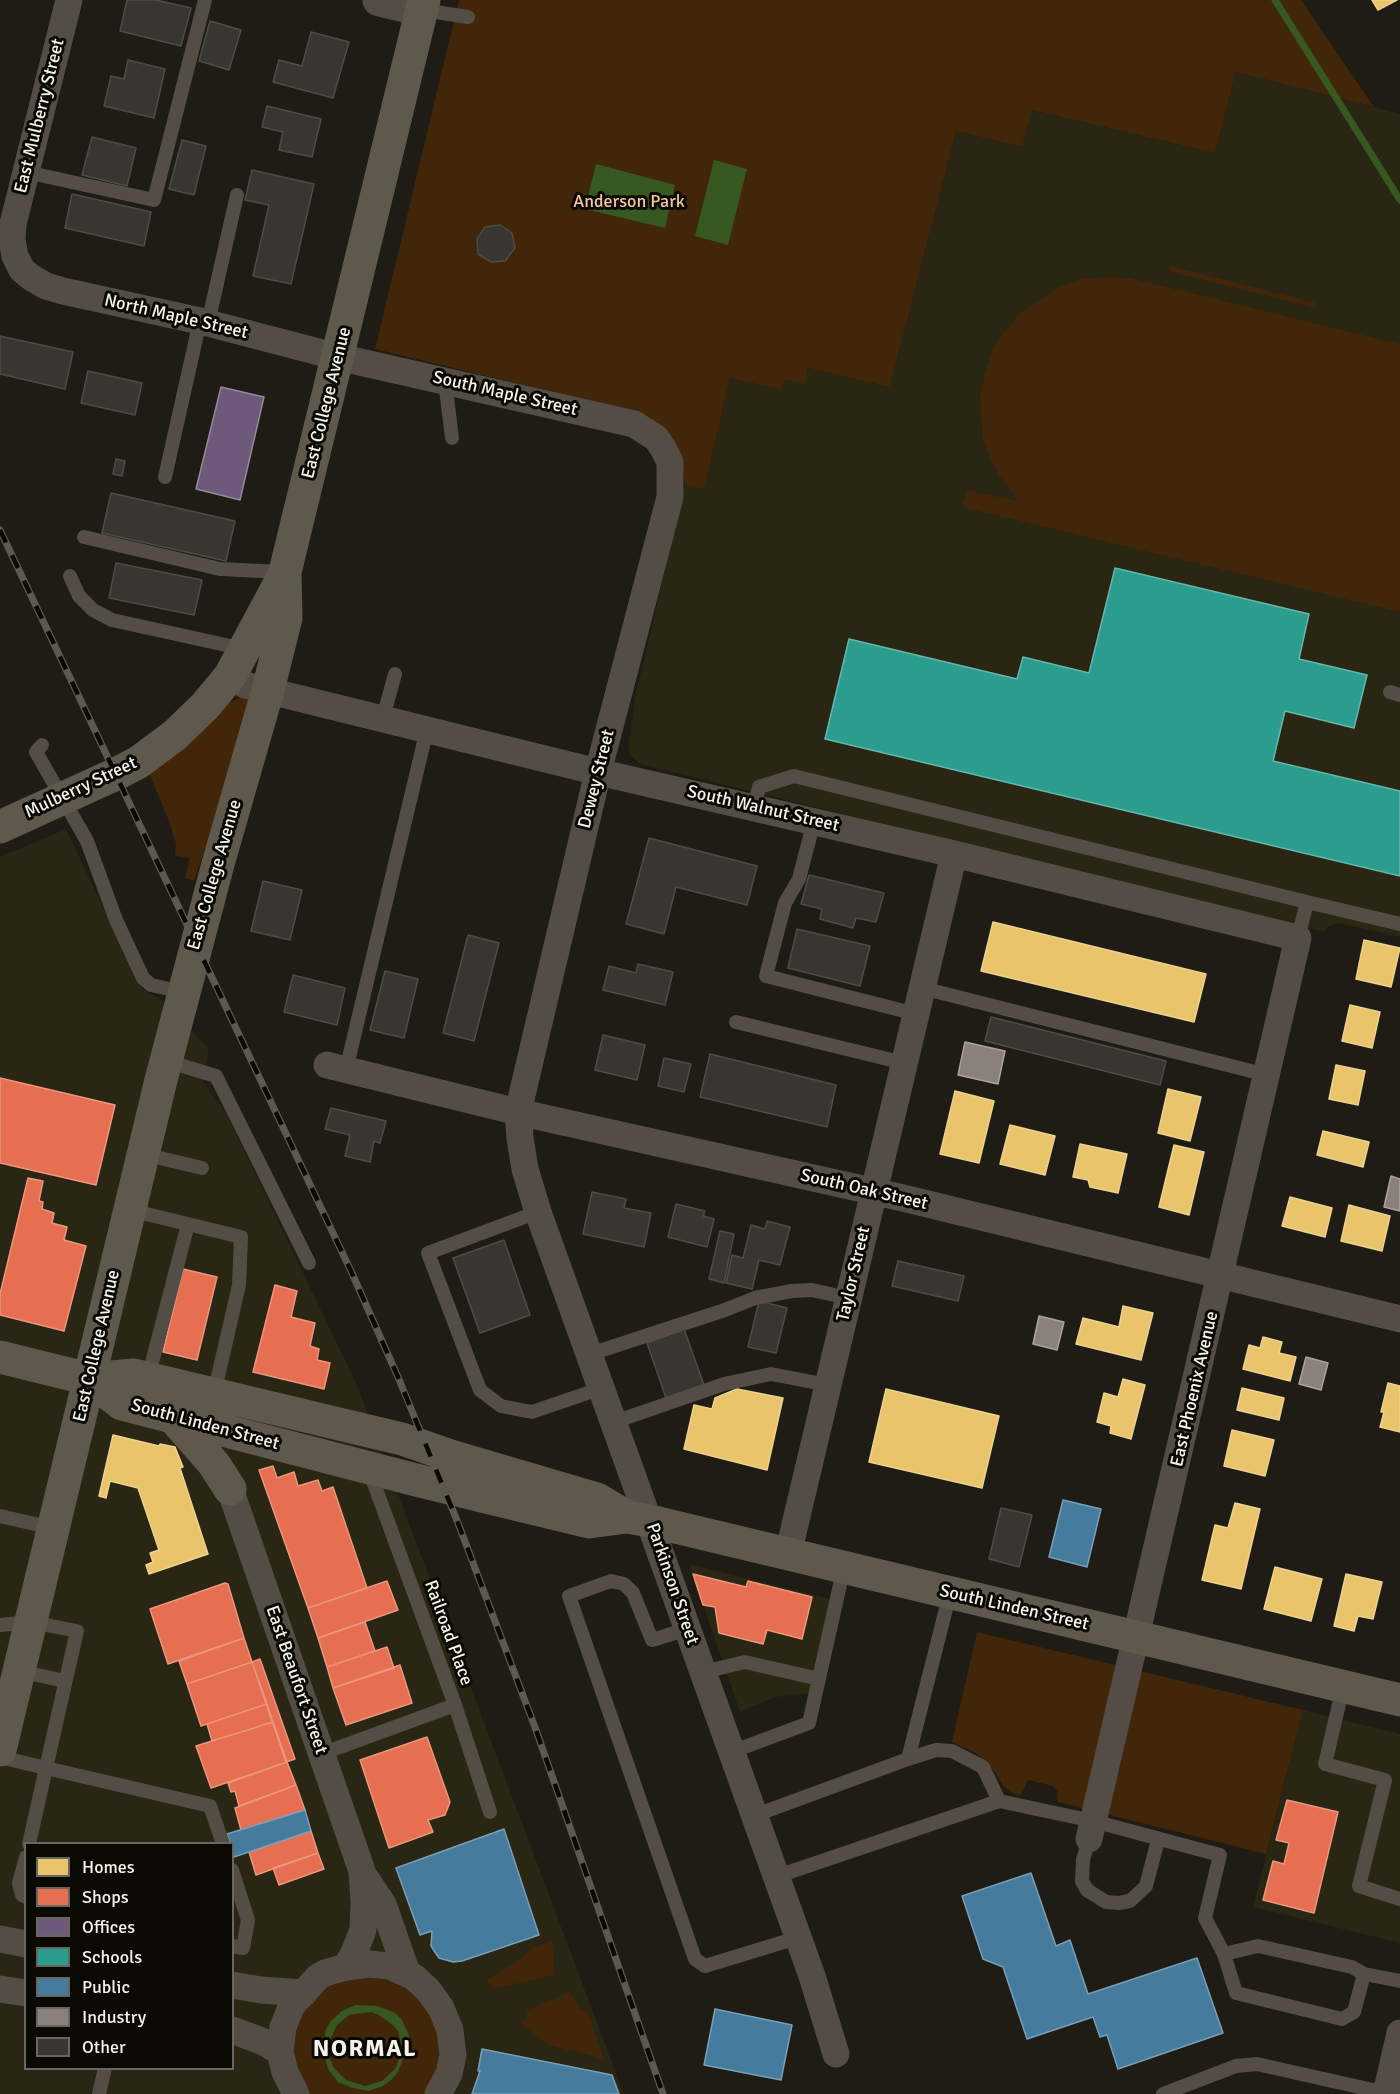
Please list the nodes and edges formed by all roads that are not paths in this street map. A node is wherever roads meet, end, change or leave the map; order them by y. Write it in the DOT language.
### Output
graph roads {
  1 [pos="69,0"];
  2 [pos="206,0"];
  3 [pos="379,0"];
  4 [pos="423,5"];
  5 [pos="468,16"];
  6 [pos="26,172"];
  7 [pos="237,195"];
  8 [pos="20,266"];
  9 [pos="204,322"];
  10 [pos="338,357"];
  11 [pos="445,381"];
  12 [pos="452,438"];
  13 [pos="663,447"];
  14 [pos="165,477"];
  15 [pos="84,537"];
  16 [pos="285,572"];
  17 [pos="70,576"];
  18 [pos="238,663"];
  19 [pos="395,674"];
  20 [pos="268,690"];
  21 [pos="383,718"];
  22 [pos="427,729"];
  23 [pos="42,745"];
  24 [pos="598,772"];
  25 [pos="63,798"];
  26 [pos="754,807"];
  27 [pos="814,821"];
  28 [pos="0,826"];
  29 [pos="954,854"];
  30 [pos="1307,902"];
  31 [pos="1400,924"];
  32 [pos="1298,938"];
  33 [pos="922,988"];
  34 [pos="183,992"];
  35 [pos="916,1014"];
  36 [pos="736,1022"];
  37 [pos="166,1061"];
  38 [pos="904,1063"];
  39 [pos="337,1068"];
  40 [pos="1267,1075"];
  41 [pos="518,1112"];
  42 [pos="143,1154"];
  43 [pos="202,1168"];
  44 [pos="873,1192"];
  45 [pos="130,1210"];
  46 [pos="538,1212"];
  47 [pos="188,1224"];
  48 [pos="309,1263"];
  49 [pos="1220,1276"];
  50 [pos="848,1298"];
  51 [pos="1400,1319"];
  52 [pos="590,1354"];
  53 [pos="0,1357"];
  54 [pos="148,1378"];
  55 [pos="89,1379"];
  56 [pos="828,1385"];
  57 [pos="602,1388"];
  58 [pos="214,1394"];
  59 [pos="172,1416"];
  60 [pos="614,1422"];
  61 [pos="280,1444"];
  62 [pos="369,1468"];
  63 [pos="230,1489"];
  64 [pos="0,1516"];
  65 [pos="638,1519"];
  66 [pos="53,1528"];
  67 [pos="788,1554"];
  68 [pos="844,1567"];
  69 [pos="950,1593"];
  70 [pos="15,1623"];
  71 [pos="688,1629"];
  72 [pos="1137,1637"];
  73 [pos="19,1671"];
  74 [pos="703,1672"];
  75 [pos="819,1679"];
  76 [pos="65,1681"];
  77 [pos="1344,1687"];
  78 [pos="1400,1700"];
  79 [pos="455,1705"];
  80 [pos="0,1750"];
  81 [pos="731,1752"];
  82 [pos="321,1754"];
  83 [pos="0,1757"];
  84 [pos="908,1759"];
  85 [pos="46,1768"];
  86 [pos="999,1801"];
  87 [pos="490,1812"];
  88 [pos="753,1816"];
  89 [pos="1091,1830"];
  90 [pos="1158,1840"];
  91 [pos="29,1842"];
  92 [pos="222,1842"];
  93 [pos="24,1864"];
  94 [pos="362,1871"];
  95 [pos="234,1876"];
  96 [pos="775,1877"];
  97 [pos="24,1896"];
  98 [pos="1400,1899"];
  99 [pos="797,1938"];
  100 [pos="0,1939"];
  101 [pos="24,1944"];
  102 [pos="234,1946"];
  103 [pos="1224,1954"];
  104 [pos="346,1967"];
  105 [pos="407,1973"];
  106 [pos="1364,1974"];
  107 [pos="1400,1981"];
  108 [pos="234,1985"];
  109 [pos="0,1989"];
  110 [pos="24,1993"];
  111 [pos="304,1993"];
  112 [pos="234,2031"];
  113 [pos="1400,2033"];
  114 [pos="836,2054"];
  115 [pos="105,2070"];
  116 [pos="287,2078"];
  117 [pos="441,2092"];
  118 [pos="99,2094"];
  119 [pos="1163,2094"];
  120 [pos="1386,2094"];
  1 -- 6 [label="street, East Mulberry Street"];
  2 -- 6 [label="lane"];
  3 -- 4 [label="street"];
  4 -- 5 [label="lane"];
  4 -- 10 [label="main road, East College Avenue"];
  6 -- 8 [label="street, East Mulberry Street"];
  7 -- 9 [label="lane"];
  8 -- 9 [label="street, North Maple Street"];
  9 -- 10 [label="street, North Maple Street"];
  9 -- 14 [label="lane"];
  10 -- 11 [label="street, South Maple Street"];
  10 -- 16 [label="main road, East College Avenue"];
  11 -- 12 [label="lane"];
  11 -- 13 [label="street, South Maple Street"];
  13 -- 24 [label="street, Dewey Street"];
  15 -- 16 [label="lane"];
  16 -- 18 [label="main road, Mulberry Street"];
  16 -- 20 [label="main road, East College Avenue"];
  17 -- 18 [label="lane"];
  18 -- 20 [label="street, South Walnut Street"];
  18 -- 25 [label="main road, Mulberry Street"];
  19 -- 21 [label="lane"];
  20 -- 21 [label="street, South Walnut Street"];
  20 -- 34 [label="main road, East College Avenue"];
  21 -- 22 [label="street, South Walnut Street"];
  22 -- 24 [label="street, South Walnut Street"];
  22 -- 39 [label="lane"];
  23 -- 25 [label="lane"];
  24 -- 26 [label="street, South Walnut Street"];
  24 -- 41 [label="street, Dewey Street"];
  25 -- 28 [label="main road, Mulberry Street"];
  25 -- 34 [label="lane"];
  26 -- 27 [label="street, South Walnut Street"];
  26 -- 30 [label="lane"];
  27 -- 29 [label="street, South Walnut Street"];
  27 -- 35 [label="lane"];
  29 -- 32 [label="street, South Walnut Street"];
  29 -- 33 [label="street, Taylor Street"];
  30 -- 31 [label="lane"];
  30 -- 32 [label="lane"];
  32 -- 40 [label="street, East Phoenix Avenue"];
  33 -- 35 [label="street, Taylor Street"];
  33 -- 40 [label="lane"];
  34 -- 37 [label="main road, East College Avenue"];
  35 -- 38 [label="street, Taylor Street"];
  36 -- 38 [label="lane"];
  37 -- 42 [label="main road, East College Avenue"];
  37 -- 48 [label="lane"];
  38 -- 44 [label="street, Taylor Street"];
  39 -- 41 [label="street, South Oak Street"];
  40 -- 49 [label="street, East Phoenix Avenue"];
  41 -- 44 [label="street, South Oak Street"];
  41 -- 46 [label="street, Parkinson Street"];
  42 -- 43 [label="lane"];
  42 -- 45 [label="main road, East College Avenue"];
  44 -- 49 [label="street, South Oak Street"];
  44 -- 50 [label="street, Taylor Street"];
  45 -- 47 [label="lane"];
  45 -- 55 [label="main road, East College Avenue"];
  46 -- 52 [label="street, Parkinson Street"];
  46 -- 57 [label="lane"];
  47 -- 54 [label="lane"];
  47 -- 58 [label="lane"];
  49 -- 51 [label="street, South Oak Street"];
  49 -- 72 [label="street, East Phoenix Avenue"];
  50 -- 52 [label="lane"];
  50 -- 56 [label="street, Taylor Street"];
  52 -- 57 [label="street, Parkinson Street"];
  53 -- 55 [label="main road"];
  54 -- 55 [label="main road, South Linden Street"];
  54 -- 58 [label="main road, South Linden Street"];
  55 -- 59 [label="main road, South Linden Street"];
  55 -- 66 [label="main road, East College Avenue"];
  56 -- 60 [label="lane"];
  56 -- 67 [label="street, Taylor Street"];
  57 -- 60 [label="street, Parkinson Street"];
  58 -- 65 [label="main road, South Linden Street"];
  59 -- 61 [label="main road, South Linden Street"];
  59 -- 63 [label="main road"];
  60 -- 65 [label="street, Parkinson Street"];
  61 -- 62 [label="main road, South Linden Street"];
  61 -- 63 [label="main road"];
  62 -- 65 [label="main road, South Linden Street"];
  62 -- 79 [label="lane, Railroad Place"];
  63 -- 82 [label="street, East Beaufort Street"];
  64 -- 66 [label="lane"];
  65 -- 67 [label="main road, South Linden Street"];
  65 -- 71 [label="street, Parkinson Street"];
  66 -- 70 [label="main road, East College Avenue"];
  67 -- 68 [label="main road, South Linden Street"];
  68 -- 69 [label="main road, South Linden Street"];
  68 -- 75 [label="lane"];
  69 -- 72 [label="main road, South Linden Street"];
  69 -- 84 [label="lane"];
  70 -- 73 [label="main road, East College Avenue"];
  70 -- 76 [label="lane"];
  71 -- 74 [label="street, Parkinson Street"];
  71 -- 99 [label="lane"];
  72 -- 77 [label="main road, South Linden Street"];
  72 -- 89 [label="street, East Phoenix Avenue"];
  73 -- 76 [label="lane"];
  73 -- 80 [label="main road, East College Avenue"];
  74 -- 75 [label="lane"];
  74 -- 81 [label="street, Parkinson Street"];
  75 -- 81 [label="lane"];
  76 -- 85 [label="lane"];
  77 -- 78 [label="main road, South Linden Street"];
  77 -- 98 [label="lane"];
  79 -- 82 [label="lane"];
  79 -- 87 [label="lane, Railroad Place"];
  81 -- 88 [label="street, Parkinson Street"];
  82 -- 94 [label="street, East Beaufort Street"];
  83 -- 85 [label="lane"];
  84 -- 86 [label="lane"];
  84 -- 88 [label="lane"];
  85 -- 91 [label="lane"];
  85 -- 92 [label="lane"];
  86 -- 89 [label="lane"];
  86 -- 96 [label="lane"];
  88 -- 96 [label="street, Parkinson Street"];
  89 -- 90 [label="lane"];
  89 -- 90 [label="lane"];
  90 -- 103 [label="lane"];
  93 -- 97 [label="lane"];
  94 -- 104 [label="street, East Beaufort Street"];
  94 -- 105 [label="street, East Beaufort Street"];
  95 -- 102 [label="lane"];
  96 -- 99 [label="street, Parkinson Street"];
  99 -- 114 [label="street, Parkinson Street"];
  100 -- 101 [label="street"];
  103 -- 106 [label="lane"];
  103 -- 106 [label="lane"];
  104 -- 105 [label="street"];
  104 -- 111 [label="street"];
  105 -- 117 [label="street"];
  106 -- 107 [label="lane"];
  108 -- 111 [label="street"];
  109 -- 110 [label="street"];
  111 -- 116 [label="street"];
  112 -- 116 [label="street"];
  113 -- 120 [label="street"];
  115 -- 118 [label="lane"];
  119 -- 120 [label="lane"];
}
